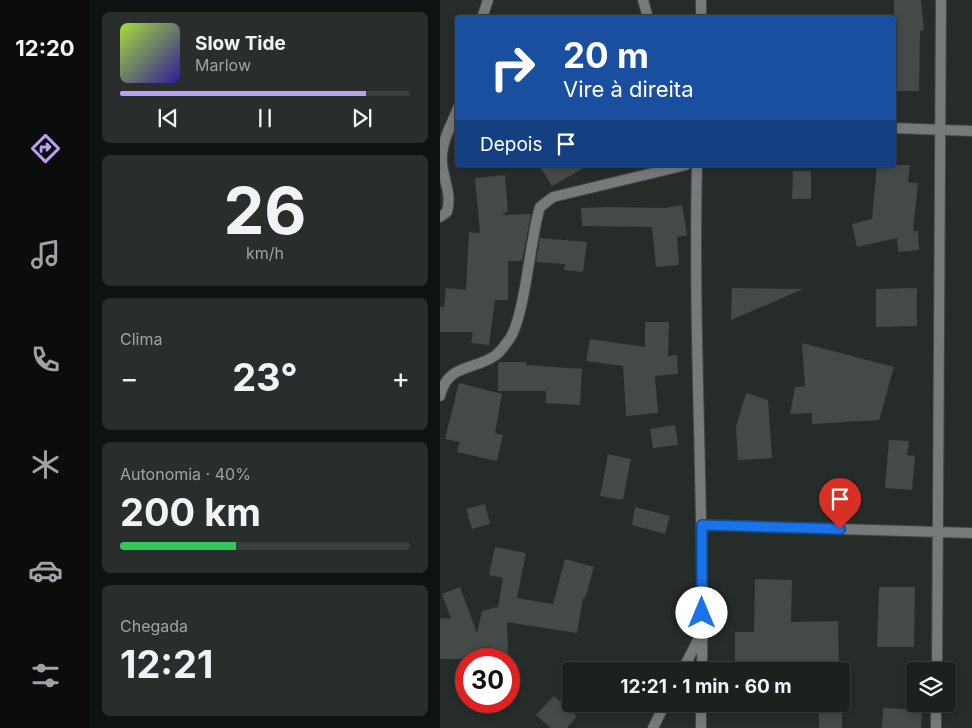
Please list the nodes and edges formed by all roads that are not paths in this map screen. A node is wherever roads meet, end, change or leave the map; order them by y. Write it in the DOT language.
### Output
graph roads {
  1 [pos="488,0"];
  2 [pos="643,0"];
  3 [pos="701,0"];
  4 [pos="941,0"];
  5 [pos="483,15"];
  6 [pos="647,15"];
  7 [pos="701,15"];
  8 [pos="455,116"];
  9 [pos="896,128"];
  10 [pos="940,131"];
  11 [pos="972,131"];
  12 [pos="677,167"];
  13 [pos="698,167"];
  14 [pos="440,217"];
  15 [pos="440,396"];
  16 [pos="702,525"];
  17 [pos="939,532"];
  18 [pos="972,533"];
  19 [pos="702,631"];
  20 [pos="686,662"];
  21 [pos="702,662"];
  22 [pos="937,662"];
  23 [pos="661,712"];
  24 [pos="701,712"];
  25 [pos="936,712"];
  26 [pos="653,728"];
  27 [pos="701,728"];
  28 [pos="936,728"];
  1 -- 5 [label="street"];
  2 -- 6 [label="street"];
  3 -- 7 [label="street"];
  4 -- 10 [label="street"];
  8 -- 14 [label="street"];
  9 -- 10 [label="street"];
  10 -- 11 [label="street"];
  10 -- 17 [label="street"];
  12 -- 15 [label="street"];
  13 -- 16 [label="street"];
  16 -- 17 [label="street"];
  16 -- 19 [label="street"];
  17 -- 18 [label="street"];
  17 -- 22 [label="street"];
  19 -- 20 [label="street"];
  19 -- 21 [label="street"];
  23 -- 26 [label="street"];
  24 -- 27 [label="street"];
  25 -- 28 [label="street"];
}
